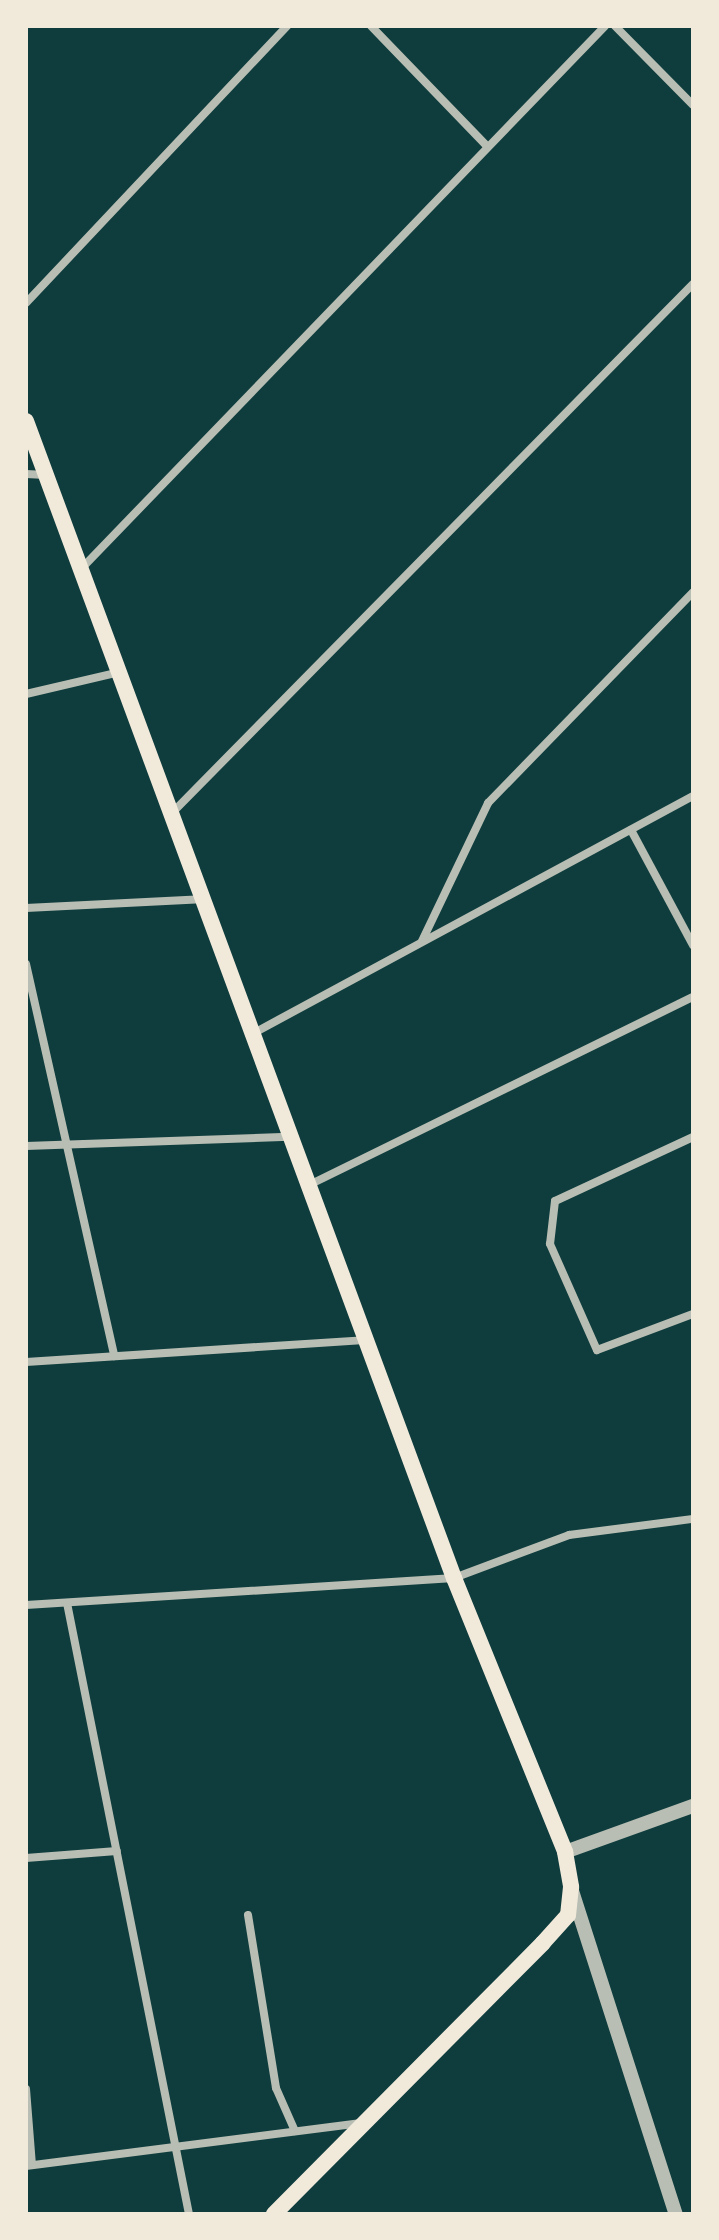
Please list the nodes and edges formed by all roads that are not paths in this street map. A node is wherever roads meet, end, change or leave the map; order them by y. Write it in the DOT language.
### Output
graph roads {
  1 [pos="287,26"];
  2 [pos="371,26"];
  3 [pos="605,26"];
  4 [pos="615,26"];
  5 [pos="693,105"];
  6 [pos="488,147"];
  7 [pos="693,284"];
  8 [pos="26,303"];
  9 [pos="26,421"];
  10 [pos="26,474"];
  11 [pos="46,475"];
  12 [pos="82,568"];
  13 [pos="693,592"];
  14 [pos="121,672"];
  15 [pos="26,694"];
  16 [pos="693,796"];
  17 [pos="172,813"];
  18 [pos="631,830"];
  19 [pos="202,899"];
  20 [pos="26,908"];
  21 [pos="422,942"];
  22 [pos="693,945"];
  23 [pos="26,964"];
  24 [pos="693,997"];
  25 [pos="251,1034"];
  26 [pos="289,1137"];
  27 [pos="693,1137"];
  28 [pos="61,1145"];
  29 [pos="26,1146"];
  30 [pos="308,1185"];
  31 [pos="693,1314"];
  32 [pos="364,1340"];
  33 [pos="114,1356"];
  34 [pos="26,1362"];
  35 [pos="693,1519"];
  36 [pos="454,1578"];
  37 [pos="67,1603"];
  38 [pos="26,1605"];
  39 [pos="693,1806"];
  40 [pos="117,1851"];
  41 [pos="565,1852"];
  42 [pos="26,1858"];
  43 [pos="571,1887"];
  44 [pos="248,1915"];
  45 [pos="26,2089"];
  46 [pos="368,2122"];
  47 [pos="295,2131"];
  48 [pos="175,2146"];
  49 [pos="29,2165"];
  50 [pos="189,2214"];
  51 [pos="274,2214"];
  52 [pos="676,2214"];
  1 -- 8 [label="street"];
  2 -- 6 [label="street"];
  3 -- 6 [label="street"];
  4 -- 5 [label="street"];
  6 -- 12 [label="street"];
  7 -- 17 [label="street"];
  9 -- 11 [label="main road"];
  10 -- 11 [label="street"];
  11 -- 12 [label="main road"];
  12 -- 14 [label="main road"];
  13 -- 21 [label="street"];
  14 -- 15 [label="street"];
  14 -- 17 [label="main road"];
  16 -- 18 [label="street"];
  17 -- 19 [label="main road"];
  18 -- 21 [label="street"];
  18 -- 22 [label="street"];
  19 -- 20 [label="street"];
  19 -- 25 [label="main road"];
  21 -- 25 [label="street"];
  23 -- 28 [label="street"];
  24 -- 30 [label="street"];
  25 -- 26 [label="main road"];
  26 -- 28 [label="street"];
  26 -- 30 [label="main road"];
  27 -- 31 [label="street"];
  28 -- 29 [label="street"];
  28 -- 33 [label="street"];
  30 -- 32 [label="main road"];
  32 -- 33 [label="street"];
  32 -- 36 [label="main road"];
  33 -- 34 [label="street"];
  35 -- 36 [label="street"];
  36 -- 37 [label="street"];
  36 -- 41 [label="main road"];
  37 -- 38 [label="street"];
  37 -- 40 [label="street"];
  39 -- 41 [label="street"];
  40 -- 42 [label="street"];
  40 -- 48 [label="street"];
  41 -- 43 [label="main road"];
  43 -- 46 [label="main road"];
  43 -- 52 [label="street"];
  44 -- 47 [label="street"];
  45 -- 49 [label="street"];
  46 -- 47 [label="street"];
  46 -- 51 [label="main road"];
  47 -- 48 [label="street"];
  48 -- 49 [label="street"];
  48 -- 50 [label="street"];
}
